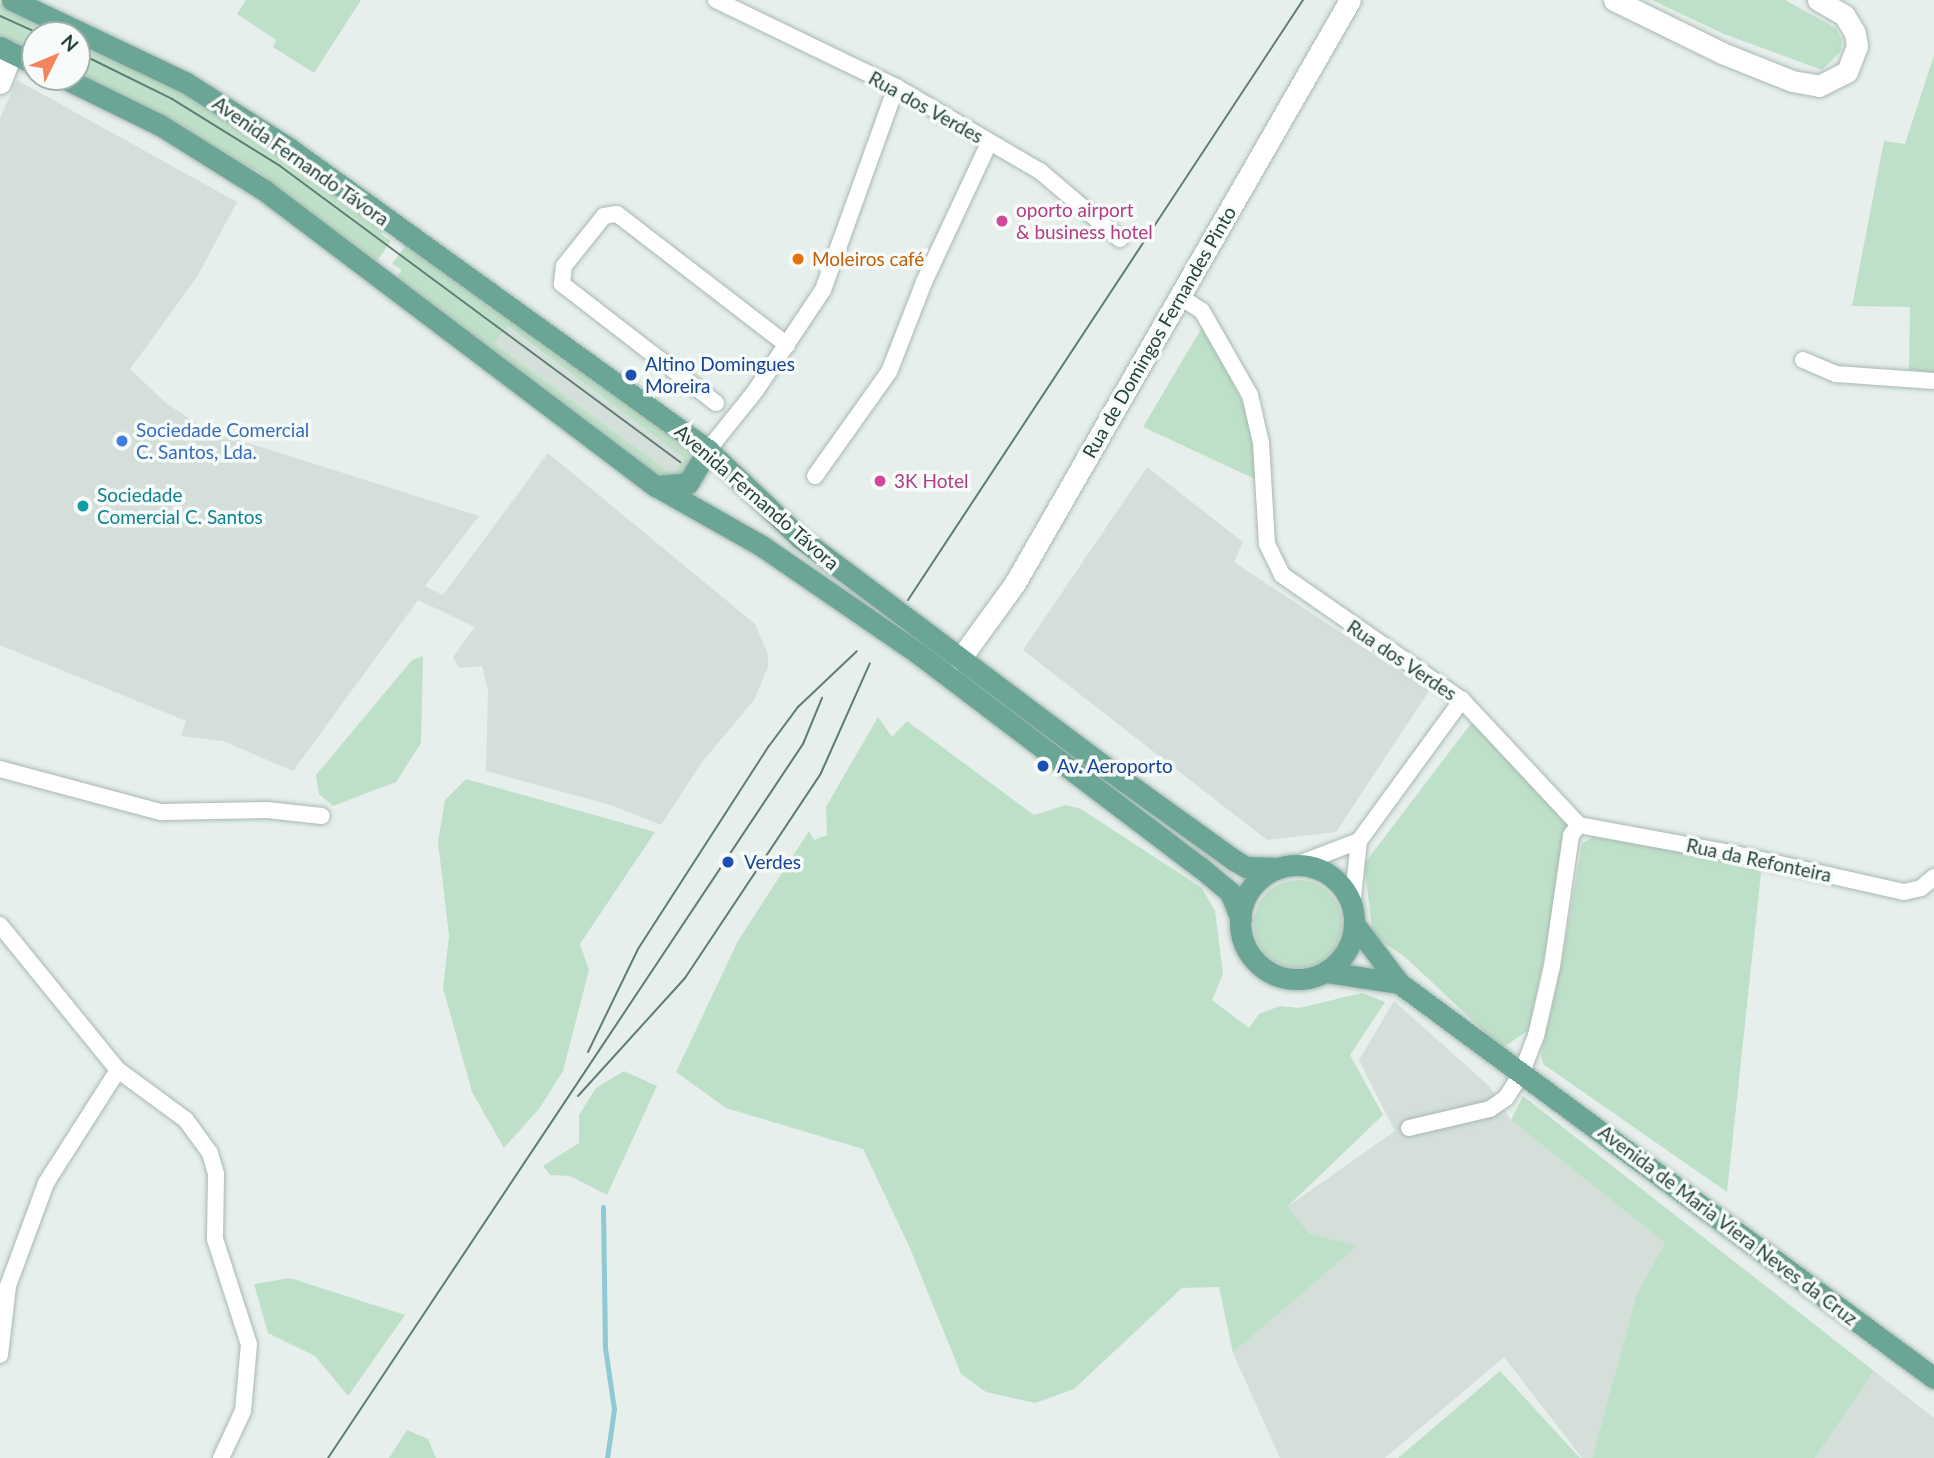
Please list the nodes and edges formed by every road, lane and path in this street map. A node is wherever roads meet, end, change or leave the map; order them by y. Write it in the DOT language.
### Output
graph roads {
  1 [pos="12,0"];
  2 [pos="716,0"];
  3 [pos="1350,0"];
  4 [pos="1614,0"];
  5 [pos="1818,0"];
  6 [pos="6,49"];
  7 [pos="0,83"];
  8 [pos="895,87"];
  9 [pos="91,91"];
  10 [pos="989,143"];
  11 [pos="1120,239"];
  12 [pos="1179,296"];
  13 [pos="787,345"];
  14 [pos="1803,360"];
  15 [pos="1934,381"];
  16 [pos="716,403"];
  17 [pos="708,450"];
  18 [pos="815,476"];
  19 [pos="656,486"];
  20 [pos="960,659"];
  21 [pos="947,676"];
  22 [pos="1462,701"];
  23 [pos="0,769"];
  24 [pos="322,816"];
  25 [pos="1579,825"];
  26 [pos="1359,841"];
  27 [pos="1287,866"];
  28 [pos="1934,877"];
  29 [pos="1354,916"];
  30 [pos="1241,919"];
  31 [pos="0,925"];
  32 [pos="1326,972"];
  33 [pos="1399,983"];
  34 [pos="118,1070"];
  35 [pos="1522,1072"];
  36 [pos="1409,1128"];
  37 [pos="0,1355"];
  38 [pos="1934,1378"];
  39 [pos="221,1458"];
  1 -- 17 [label="main road, Avenida Fernando Távora"];
  2 -- 8 [label="street, Rua dos Verdes"];
  3 -- 12 [label="main road, Rua de Domingos Fernandes Pinto"];
  4 -- 5 [label="main road"];
  6 -- 7 [label="main road"];
  8 -- 10 [label="street, Rua dos Verdes"];
  8 -- 13 [label="street"];
  9 -- 19 [label="main road, Avenida Fernando Távora"];
  10 -- 11 [label="street, Rua dos Verdes"];
  10 -- 18 [label="street"];
  12 -- 20 [label="main road, Rua de Domingos Fernandes Pinto"];
  12 -- 22 [label="street, Rua dos Verdes"];
  13 -- 16 [label="street"];
  13 -- 17 [label="street"];
  14 -- 15 [label="street"];
  17 -- 19 [label="main road"];
  17 -- 20 [label="main road, Avenida Fernando Távora"];
  19 -- 21 [label="main road, Avenida Fernando Távora"];
  20 -- 21 [label="main road"];
  20 -- 27 [label="main road, Avenida Fernando Távora"];
  21 -- 30 [label="main road, Avenida Fernando Távora"];
  22 -- 25 [label="street, Rua dos Verdes"];
  22 -- 26 [label="street"];
  23 -- 24 [label="street"];
  25 -- 28 [label="street, Rua da Refonteira"];
  25 -- 35 [label="street"];
  26 -- 27 [label="street"];
  26 -- 29 [label="street"];
  27 -- 29 [label="main road"];
  27 -- 30 [label="main road"];
  29 -- 32 [label="main road"];
  29 -- 33 [label="main road"];
  30 -- 32 [label="main road"];
  31 -- 34 [label="street"];
  32 -- 33 [label="main road"];
  33 -- 35 [label="main road"];
  34 -- 37 [label="street"];
  34 -- 39 [label="street"];
  35 -- 36 [label="street"];
  35 -- 38 [label="main road, Avenida de Maria Viera Neves da Cruz"];
}
